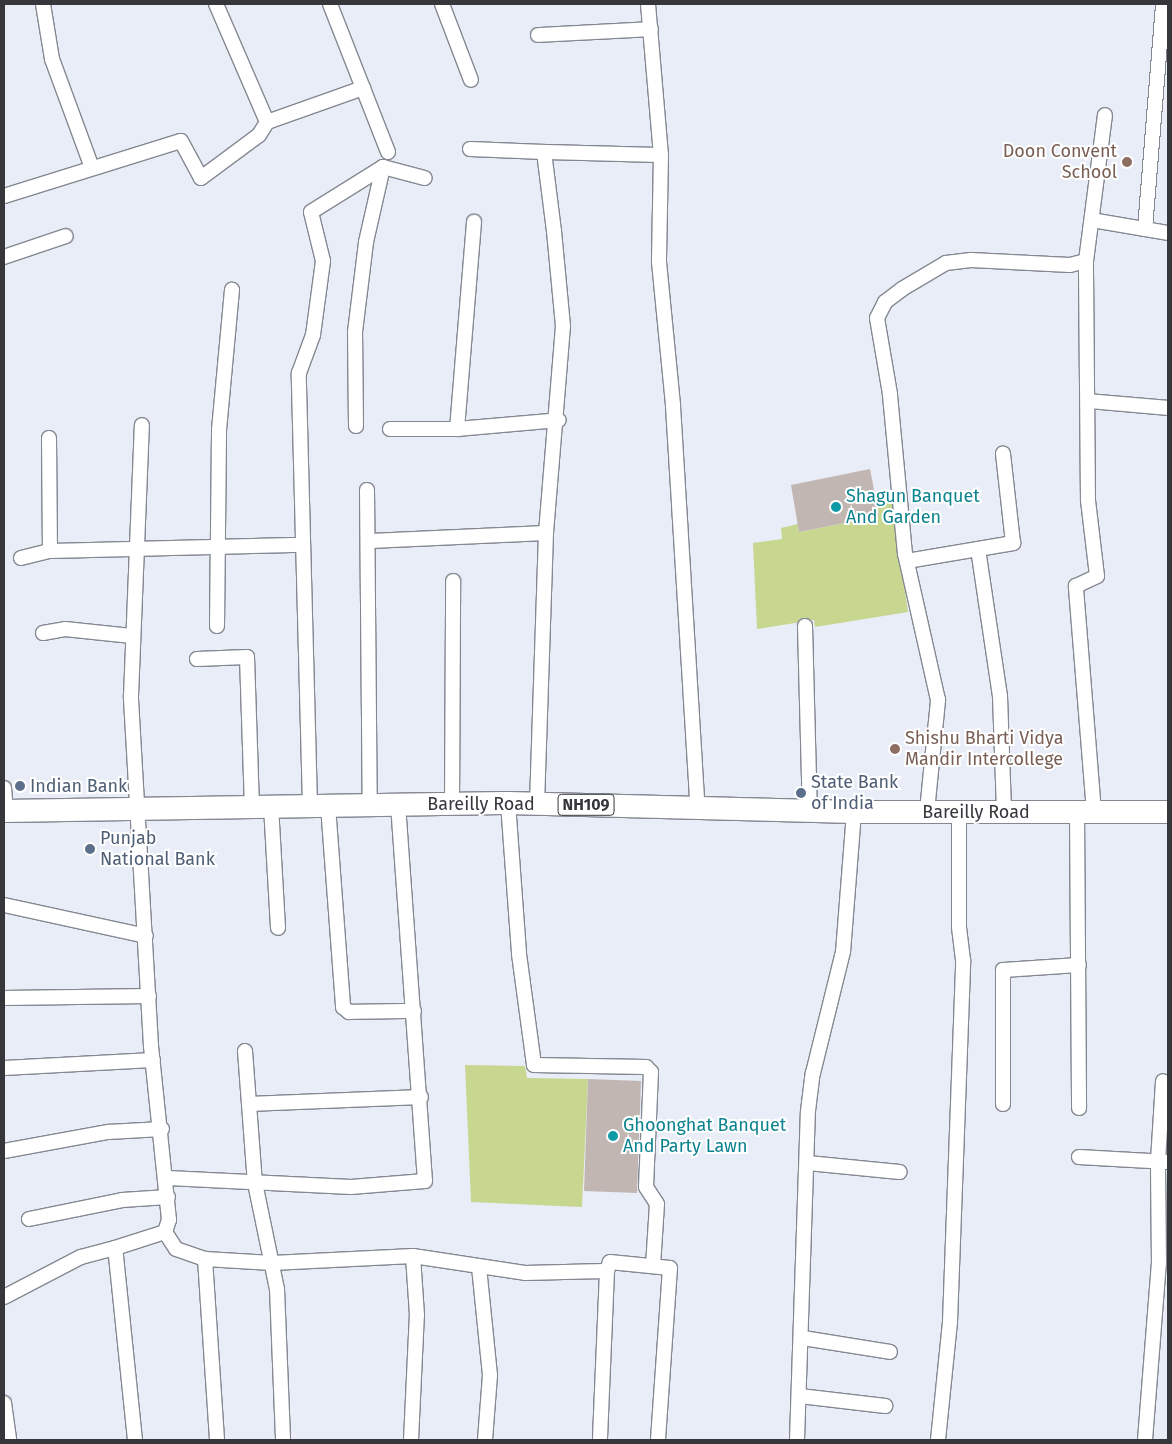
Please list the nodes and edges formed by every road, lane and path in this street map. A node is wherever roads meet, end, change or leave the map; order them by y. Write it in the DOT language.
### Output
graph roads {
  1 [pos="43,4"];
  2 [pos="216,4"];
  3 [pos="330,4"];
  4 [pos="442,4"];
  5 [pos="648,4"];
  6 [pos="1163,4"];
  7 [pos="651,29"];
  8 [pos="538,35"];
  9 [pos="472,80"];
  10 [pos="364,88"];
  11 [pos="1105,115"];
  12 [pos="267,122"];
  13 [pos="470,148"];
  14 [pos="388,152"];
  15 [pos="544,152"];
  16 [pos="661,155"];
  17 [pos="90,166"];
  18 [pos="383,167"];
  19 [pos="425,178"];
  20 [pos="4,196"];
  21 [pos="1092,220"];
  22 [pos="474,222"];
  23 [pos="1144,229"];
  24 [pos="1168,233"];
  25 [pos="66,236"];
  26 [pos="4,256"];
  27 [pos="1086,261"];
  28 [pos="232,290"];
  29 [pos="1088,402"];
  30 [pos="1168,408"];
  31 [pos="559,420"];
  32 [pos="142,425"];
  33 [pos="356,426"];
  34 [pos="390,429"];
  35 [pos="457,429"];
  36 [pos="49,438"];
  37 [pos="1003,454"];
  38 [pos="368,490"];
  39 [pos="546,533"];
  40 [pos="370,541"];
  41 [pos="303,545"];
  42 [pos="217,548"];
  43 [pos="978,549"];
  44 [pos="50,551"];
  45 [pos="136,552"];
  46 [pos="21,558"];
  47 [pos="907,561"];
  48 [pos="454,581"];
  49 [pos="217,626"];
  50 [pos="805,626"];
  51 [pos="43,633"];
  52 [pos="132,636"];
  53 [pos="198,659"];
  54 [pos="4,788"];
  55 [pos="452,803"];
  56 [pos="508,803"];
  57 [pos="398,804"];
  58 [pos="537,804"];
  59 [pos="370,805"];
  60 [pos="262,806"];
  61 [pos="319,806"];
  62 [pos="138,808"];
  63 [pos="698,809"];
  64 [pos="5,811"];
  65 [pos="810,811"];
  66 [pos="927,811"];
  67 [pos="959,811"];
  68 [pos="1004,811"];
  69 [pos="854,812"];
  70 [pos="1085,812"];
  71 [pos="1168,812"];
  72 [pos="4,905"];
  73 [pos="278,928"];
  74 [pos="146,936"];
  75 [pos="1079,965"];
  76 [pos="149,996"];
  77 [pos="4,998"];
  78 [pos="414,1010"];
  79 [pos="245,1051"];
  80 [pos="153,1060"];
  81 [pos="4,1068"];
  82 [pos="1163,1082"];
  83 [pos="421,1097"];
  84 [pos="249,1104"];
  85 [pos="1003,1104"];
  86 [pos="1079,1108"];
  87 [pos="162,1129"];
  88 [pos="4,1151"];
  89 [pos="1079,1157"];
  90 [pos="1163,1162"];
  91 [pos="808,1163"];
  92 [pos="900,1172"];
  93 [pos="168,1178"];
  94 [pos="255,1183"];
  95 [pos="168,1197"];
  96 [pos="29,1219"];
  97 [pos="165,1232"];
  98 [pos="115,1248"];
  99 [pos="413,1256"];
  100 [pos="205,1259"];
  101 [pos="272,1263"];
  102 [pos="654,1266"];
  103 [pos="479,1267"];
  104 [pos="607,1271"];
  105 [pos="4,1297"];
  106 [pos="803,1338"];
  107 [pos="890,1352"];
  108 [pos="800,1396"];
  109 [pos="4,1402"];
  110 [pos="885,1406"];
  111 [pos="10,1440"];
  112 [pos="135,1440"];
  113 [pos="216,1440"];
  114 [pos="284,1440"];
  115 [pos="411,1440"];
  116 [pos="485,1440"];
  117 [pos="600,1440"];
  118 [pos="658,1440"];
  119 [pos="797,1440"];
  120 [pos="938,1440"];
  121 [pos="1144,1440"];
  1 -- 17 [label="street"];
  2 -- 12 [label="street"];
  3 -- 10 [label="street"];
  4 -- 9 [label="street"];
  5 -- 7 [label="street"];
  6 -- 23 [label="street"];
  7 -- 8 [label="street"];
  7 -- 16 [label="street"];
  10 -- 12 [label="street"];
  10 -- 14 [label="street"];
  11 -- 21 [label="street"];
  12 -- 17 [label="street"];
  13 -- 15 [label="street"];
  15 -- 16 [label="street"];
  15 -- 31 [label="street"];
  16 -- 63 [label="street"];
  17 -- 20 [label="street"];
  18 -- 19 [label="street"];
  18 -- 33 [label="street"];
  18 -- 41 [label="street"];
  21 -- 23 [label="street"];
  21 -- 27 [label="street"];
  22 -- 35 [label="street"];
  23 -- 24 [label="street"];
  25 -- 26 [label="street"];
  27 -- 29 [label="street"];
  27 -- 47 [label="street"];
  28 -- 42 [label="street"];
  29 -- 30 [label="street"];
  29 -- 70 [label="street"];
  31 -- 35 [label="street"];
  31 -- 39 [label="street"];
  32 -- 45 [label="street"];
  34 -- 35 [label="street"];
  36 -- 44 [label="street"];
  37 -- 43 [label="street"];
  38 -- 40 [label="street"];
  39 -- 40 [label="street"];
  39 -- 58 [label="street"];
  40 -- 59 [label="street"];
  41 -- 42 [label="street"];
  41 -- 61 [label="street"];
  42 -- 45 [label="street"];
  42 -- 49 [label="street"];
  43 -- 47 [label="street"];
  43 -- 68 [label="street"];
  44 -- 45 [label="street"];
  44 -- 46 [label="street"];
  45 -- 52 [label="street"];
  47 -- 66 [label="street"];
  48 -- 55 [label="street"];
  50 -- 65 [label="street"];
  51 -- 52 [label="street"];
  52 -- 62 [label="street"];
  53 -- 60 [label="street"];
  54 -- 64 [label="street"];
  55 -- 56 [label="highway, Bareilly Road / NH109"];
  55 -- 57 [label="highway, Bareilly Road / NH109"];
  56 -- 58 [label="highway, Bareilly Road / NH109"];
  56 -- 102 [label="street"];
  57 -- 59 [label="highway, Bareilly Road / NH109"];
  57 -- 78 [label="street"];
  58 -- 63 [label="highway, Bareilly Road / NH109"];
  59 -- 61 [label="highway, Bareilly Road / NH109"];
  60 -- 61 [label="highway, Bareilly Road / NH109"];
  60 -- 62 [label="highway, Bareilly Road / NH109"];
  60 -- 73 [label="street"];
  61 -- 78 [label="street"];
  62 -- 64 [label="highway, Bareilly Road / NH109"];
  62 -- 74 [label="street"];
  63 -- 65 [label="highway, Bareilly Road / NH109"];
  65 -- 69 [label="highway, Bareilly Road / NH109"];
  66 -- 67 [label="highway, Bareilly Road / NH109"];
  66 -- 69 [label="highway, Bareilly Road / NH109"];
  67 -- 68 [label="highway, Bareilly Road / NH109"];
  67 -- 120 [label="street"];
  68 -- 70 [label="highway, Bareilly Road / NH109"];
  69 -- 91 [label="street"];
  70 -- 71 [label="highway, Bareilly Road / NH109"];
  70 -- 75 [label="street"];
  72 -- 74 [label="street"];
  74 -- 76 [label="street"];
  75 -- 85 [label="street"];
  75 -- 86 [label="street"];
  76 -- 77 [label="street"];
  76 -- 80 [label="street"];
  78 -- 83 [label="street"];
  79 -- 84 [label="street"];
  80 -- 81 [label="street"];
  80 -- 87 [label="street"];
  82 -- 90 [label="street"];
  83 -- 84 [label="street"];
  83 -- 94 [label="street"];
  84 -- 94 [label="street"];
  87 -- 88 [label="street"];
  87 -- 93 [label="street"];
  89 -- 90 [label="street"];
  90 -- 121 [label="street"];
  91 -- 92 [label="street"];
  91 -- 106 [label="street"];
  93 -- 94 [label="street"];
  93 -- 95 [label="street"];
  94 -- 101 [label="street"];
  95 -- 96 [label="street"];
  95 -- 97 [label="street"];
  97 -- 98 [label="street"];
  97 -- 100 [label="street"];
  98 -- 105 [label="street"];
  98 -- 112 [label="street"];
  99 -- 101 [label="street"];
  99 -- 103 [label="street"];
  99 -- 115 [label="street"];
  100 -- 101 [label="street"];
  100 -- 113 [label="street"];
  101 -- 114 [label="street"];
  102 -- 104 [label="street"];
  102 -- 118 [label="street"];
  103 -- 104 [label="street"];
  103 -- 116 [label="street"];
  104 -- 117 [label="street"];
  106 -- 107 [label="street"];
  106 -- 108 [label="street"];
  108 -- 110 [label="street"];
  108 -- 119 [label="street"];
  109 -- 111 [label="street"];
}
